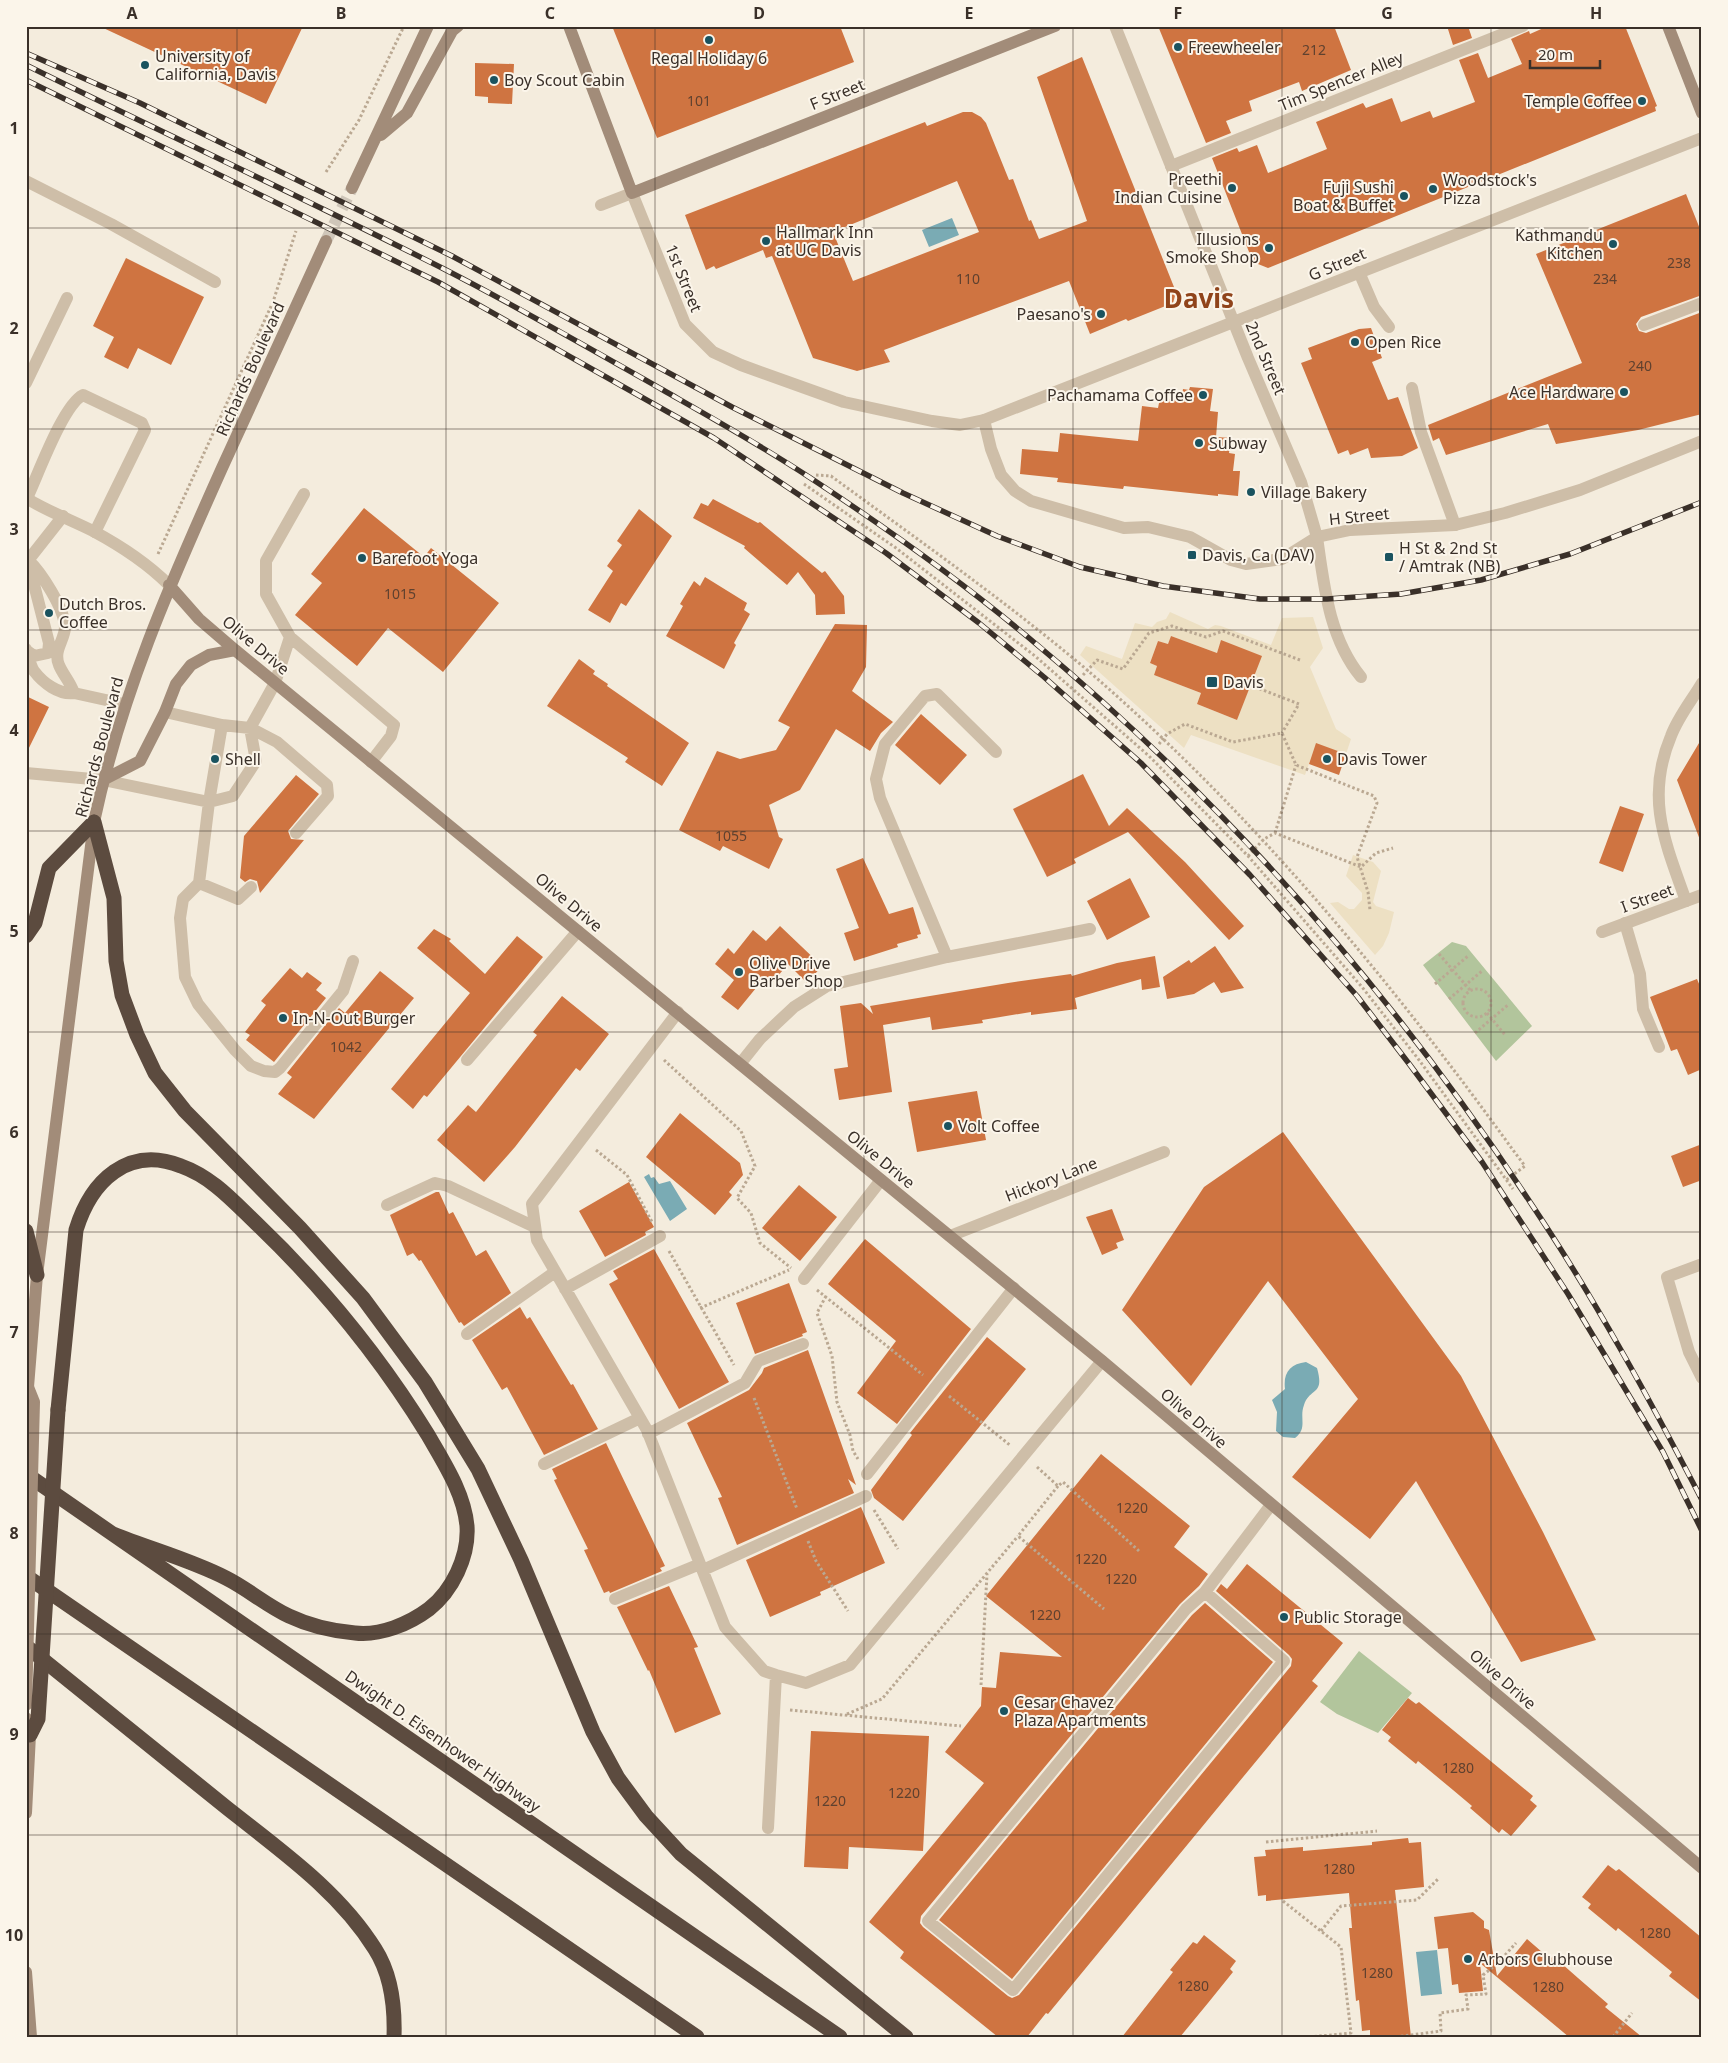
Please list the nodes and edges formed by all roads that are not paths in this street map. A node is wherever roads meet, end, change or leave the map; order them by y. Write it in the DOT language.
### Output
graph roads {
  1 [pos="428,26"];
  2 [pos="458,26"];
  3 [pos="558,26"];
  4 [pos="1055,26"];
  5 [pos="1115,26"];
  6 [pos="1523,26"];
  7 [pos="1668,26"];
  8 [pos="570,29"];
  9 [pos="1702,113"];
  10 [pos="377,138"];
  11 [pos="1702,138"];
  12 [pos="1171,166"];
  13 [pos="26,181"];
  14 [pos="352,188"];
  15 [pos="632,193"];
  16 [pos="601,205"];
  17 [pos="326,241"];
  18 [pos="1359,272"];
  19 [pos="215,282"];
  20 [pos="67,298"];
  21 [pos="1702,303"];
  22 [pos="1234,322"];
  23 [pos="1644,325"];
  24 [pos="1389,327"];
  25 [pos="26,383"];
  26 [pos="1412,388"];
  27 [pos="984,420"];
  28 [pos="1702,441"];
  29 [pos="304,494"];
  30 [pos="28,502"];
  31 [pos="63,516"];
  32 [pos="1455,525"];
  33 [pos="94,532"];
  34 [pos="1317,537"];
  35 [pos="27,562"];
  36 [pos="169,585"];
  37 [pos="290,637"];
  38 [pos="27,650"];
  39 [pos="235,650"];
  40 [pos="1361,677"];
  41 [pos="1702,683"];
  42 [pos="275,684"];
  43 [pos="74,693"];
  44 [pos="124,704"];
  45 [pos="166,712"];
  46 [pos="222,725"];
  47 [pos="250,728"];
  48 [pos="996,752"];
  49 [pos="372,762"];
  50 [pos="26,773"];
  51 [pos="103,780"];
  52 [pos="209,802"];
  53 [pos="94,822"];
  54 [pos="296,833"];
  55 [pos="199,882"];
  56 [pos="251,887"];
  57 [pos="1702,895"];
  58 [pos="1686,901"];
  59 [pos="1625,924"];
  60 [pos="1090,929"];
  61 [pos="578,931"];
  62 [pos="1602,932"];
  63 [pos="26,936"];
  64 [pos="947,957"];
  65 [pos="353,961"];
  66 [pos="678,1012"];
  67 [pos="1658,1047"];
  68 [pos="467,1060"];
  69 [pos="740,1064"];
  70 [pos="1164,1152"];
  71 [pos="881,1180"];
  72 [pos="387,1206"];
  73 [pos="535,1227"];
  74 [pos="26,1231"];
  75 [pos="660,1236"];
  76 [pos="950,1236"];
  77 [pos="1702,1264"];
  78 [pos="555,1272"];
  79 [pos="37,1275"];
  80 [pos="804,1279"];
  81 [pos="1014,1288"];
  82 [pos="566,1289"];
  83 [pos="468,1334"];
  84 [pos="803,1344"];
  85 [pos="1102,1361"];
  86 [pos="1702,1378"];
  87 [pos="27,1388"];
  88 [pos="640,1418"];
  89 [pos="648,1434"];
  90 [pos="544,1464"];
  91 [pos="26,1474"];
  92 [pos="867,1474"];
  93 [pos="866,1496"];
  94 [pos="1271,1505"];
  95 [pos="113,1534"];
  96 [pos="702,1567"];
  97 [pos="26,1576"];
  98 [pos="1205,1592"];
  99 [pos="615,1599"];
  100 [pos="26,1646"];
  101 [pos="776,1675"];
  102 [pos="26,1705"];
  103 [pos="26,1718"];
  104 [pos="30,1735"];
  105 [pos="26,1812"];
  106 [pos="768,1828"];
  107 [pos="1702,1868"];
  108 [pos="26,1972"];
  109 [pos="31,2037"];
  110 [pos="394,2037"];
  111 [pos="697,2037"];
  112 [pos="840,2037"];
  113 [pos="906,2037"];
  1 -- 10 [label="street"];
  2 -- 10 [label="street"];
  3 -- 8 [label="street"];
  4 -- 15 [label="street, F Street"];
  5 -- 12 [label="street, 2nd Street"];
  6 -- 12 [label="street, Tim Spencer Alley"];
  7 -- 9 [label="street"];
  8 -- 15 [label="street, 1st Street"];
  10 -- 14 [label="street"];
  11 -- 18 [label="street, G Street"];
  12 -- 22 [label="street, 2nd Street"];
  13 -- 19 [label="street"];
  15 -- 16 [label="street"];
  15 -- 27 [label="street, 1st Street"];
  17 -- 36 [label="street, Richards Boulevard"];
  18 -- 22 [label="street, G Street"];
  18 -- 24 [label="street"];
  20 -- 25 [label="street"];
  21 -- 23 [label="street"];
  22 -- 27 [label="street, G Street"];
  22 -- 34 [label="street, 2nd Street"];
  26 -- 32 [label="street"];
  27 -- 34 [label="street, H Street"];
  28 -- 32 [label="street, H Street"];
  29 -- 37 [label="street"];
  30 -- 31 [label="street, Olive Drive"];
  30 -- 33 [label="street"];
  31 -- 33 [label="street, Olive Drive"];
  31 -- 35 [label="street"];
  32 -- 34 [label="street, H Street"];
  33 -- 36 [label="street, Olive Drive"];
  34 -- 40 [label="street, 2nd Street"];
  35 -- 38 [label="street"];
  35 -- 43 [label="street"];
  36 -- 39 [label="street, Olive Drive"];
  36 -- 44 [label="street, Richards Boulevard"];
  37 -- 42 [label="street"];
  37 -- 49 [label="street"];
  38 -- 43 [label="street"];
  39 -- 42 [label="street, Olive Drive"];
  39 -- 45 [label="street"];
  41 -- 58 [label="street"];
  42 -- 47 [label="street"];
  42 -- 49 [label="street, Olive Drive"];
  43 -- 44 [label="street"];
  44 -- 51 [label="street, Richards Boulevard"];
  45 -- 46 [label="street"];
  45 -- 51 [label="street"];
  46 -- 47 [label="street"];
  46 -- 52 [label="street"];
  47 -- 52 [label="street"];
  47 -- 54 [label="street"];
  48 -- 64 [label="street"];
  49 -- 61 [label="street, Olive Drive"];
  50 -- 51 [label="street"];
  51 -- 52 [label="street"];
  51 -- 53 [label="street, Richards Boulevard"];
  52 -- 55 [label="street"];
  53 -- 63 [label="highway"];
  53 -- 79 [label="street, Richards Boulevard"];
  53 -- 113 [label="highway"];
  55 -- 56 [label="street"];
  55 -- 65 [label="street"];
  57 -- 58 [label="street, I Street"];
  58 -- 59 [label="street, I Street"];
  59 -- 62 [label="street, I Street"];
  59 -- 67 [label="street"];
  60 -- 64 [label="street"];
  61 -- 66 [label="street, Olive Drive"];
  61 -- 68 [label="street"];
  64 -- 69 [label="street"];
  66 -- 69 [label="street, Olive Drive"];
  66 -- 73 [label="street"];
  69 -- 71 [label="street, Olive Drive"];
  70 -- 76 [label="street, Hickory Lane"];
  71 -- 76 [label="street, Olive Drive"];
  71 -- 80 [label="street"];
  72 -- 73 [label="street"];
  73 -- 78 [label="street"];
  74 -- 79 [label="highway"];
  75 -- 82 [label="street"];
  76 -- 81 [label="street, Olive Drive"];
  77 -- 86 [label="street"];
  78 -- 82 [label="street"];
  78 -- 83 [label="street"];
  79 -- 87 [label="street, Richards Boulevard"];
  81 -- 85 [label="street, Olive Drive"];
  81 -- 92 [label="street"];
  82 -- 88 [label="street"];
  84 -- 89 [label="street"];
  85 -- 94 [label="street, Olive Drive"];
  85 -- 101 [label="street"];
  87 -- 102 [label="street, Richards Boulevard, bridge"];
  88 -- 89 [label="street"];
  88 -- 90 [label="street"];
  89 -- 96 [label="street"];
  91 -- 95 [label="highway, Dwight D. Eisenhower Highway"];
  93 -- 96 [label="street"];
  94 -- 98 [label="street"];
  94 -- 107 [label="street, Olive Drive"];
  95 -- 104 [label="highway, bridge"];
  95 -- 112 [label="highway, Dwight D. Eisenhower Highway"];
  96 -- 99 [label="street"];
  96 -- 101 [label="street"];
  97 -- 111 [label="highway"];
  98 -- 98 [label="street"];
  100 -- 110 [label="highway"];
  101 -- 106 [label="street"];
  103 -- 104 [label="street"];
  104 -- 105 [label="street"];
  108 -- 109 [label="street"];
}
